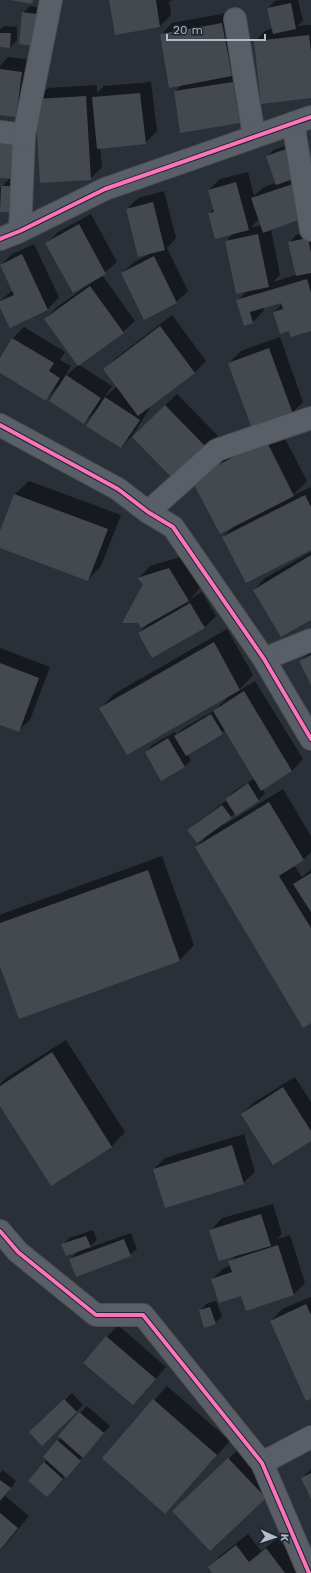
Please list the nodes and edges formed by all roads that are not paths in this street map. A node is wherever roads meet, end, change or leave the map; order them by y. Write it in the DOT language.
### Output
graph roads {
  1 [pos="51,0"];
  2 [pos="235,19"];
  3 [pos="302,120"];
  4 [pos="0,132"];
  5 [pos="24,135"];
  6 [pos="254,136"];
  7 [pos="311,230"];
  8 [pos="20,231"];
  9 [pos="0,239"];
  10 [pos="311,418"];
  11 [pos="0,425"];
  12 [pos="148,512"];
  13 [pos="311,640"];
  14 [pos="264,659"];
  15 [pos="311,739"];
  16 [pos="0,1230"];
  17 [pos="311,1437"];
  18 [pos="262,1463"];
  19 [pos="309,1573"];
  1 -- 5 [label="street"];
  2 -- 6 [label="street"];
  3 -- 6 [label="street"];
  3 -- 7 [label="street"];
  4 -- 5 [label="street"];
  5 -- 8 [label="street"];
  6 -- 8 [label="street"];
  8 -- 9 [label="street"];
  10 -- 12 [label="street"];
  11 -- 12 [label="street"];
  12 -- 14 [label="street"];
  13 -- 14 [label="street"];
  14 -- 15 [label="street"];
  16 -- 18 [label="street"];
  17 -- 18 [label="street"];
  18 -- 19 [label="street"];
}
